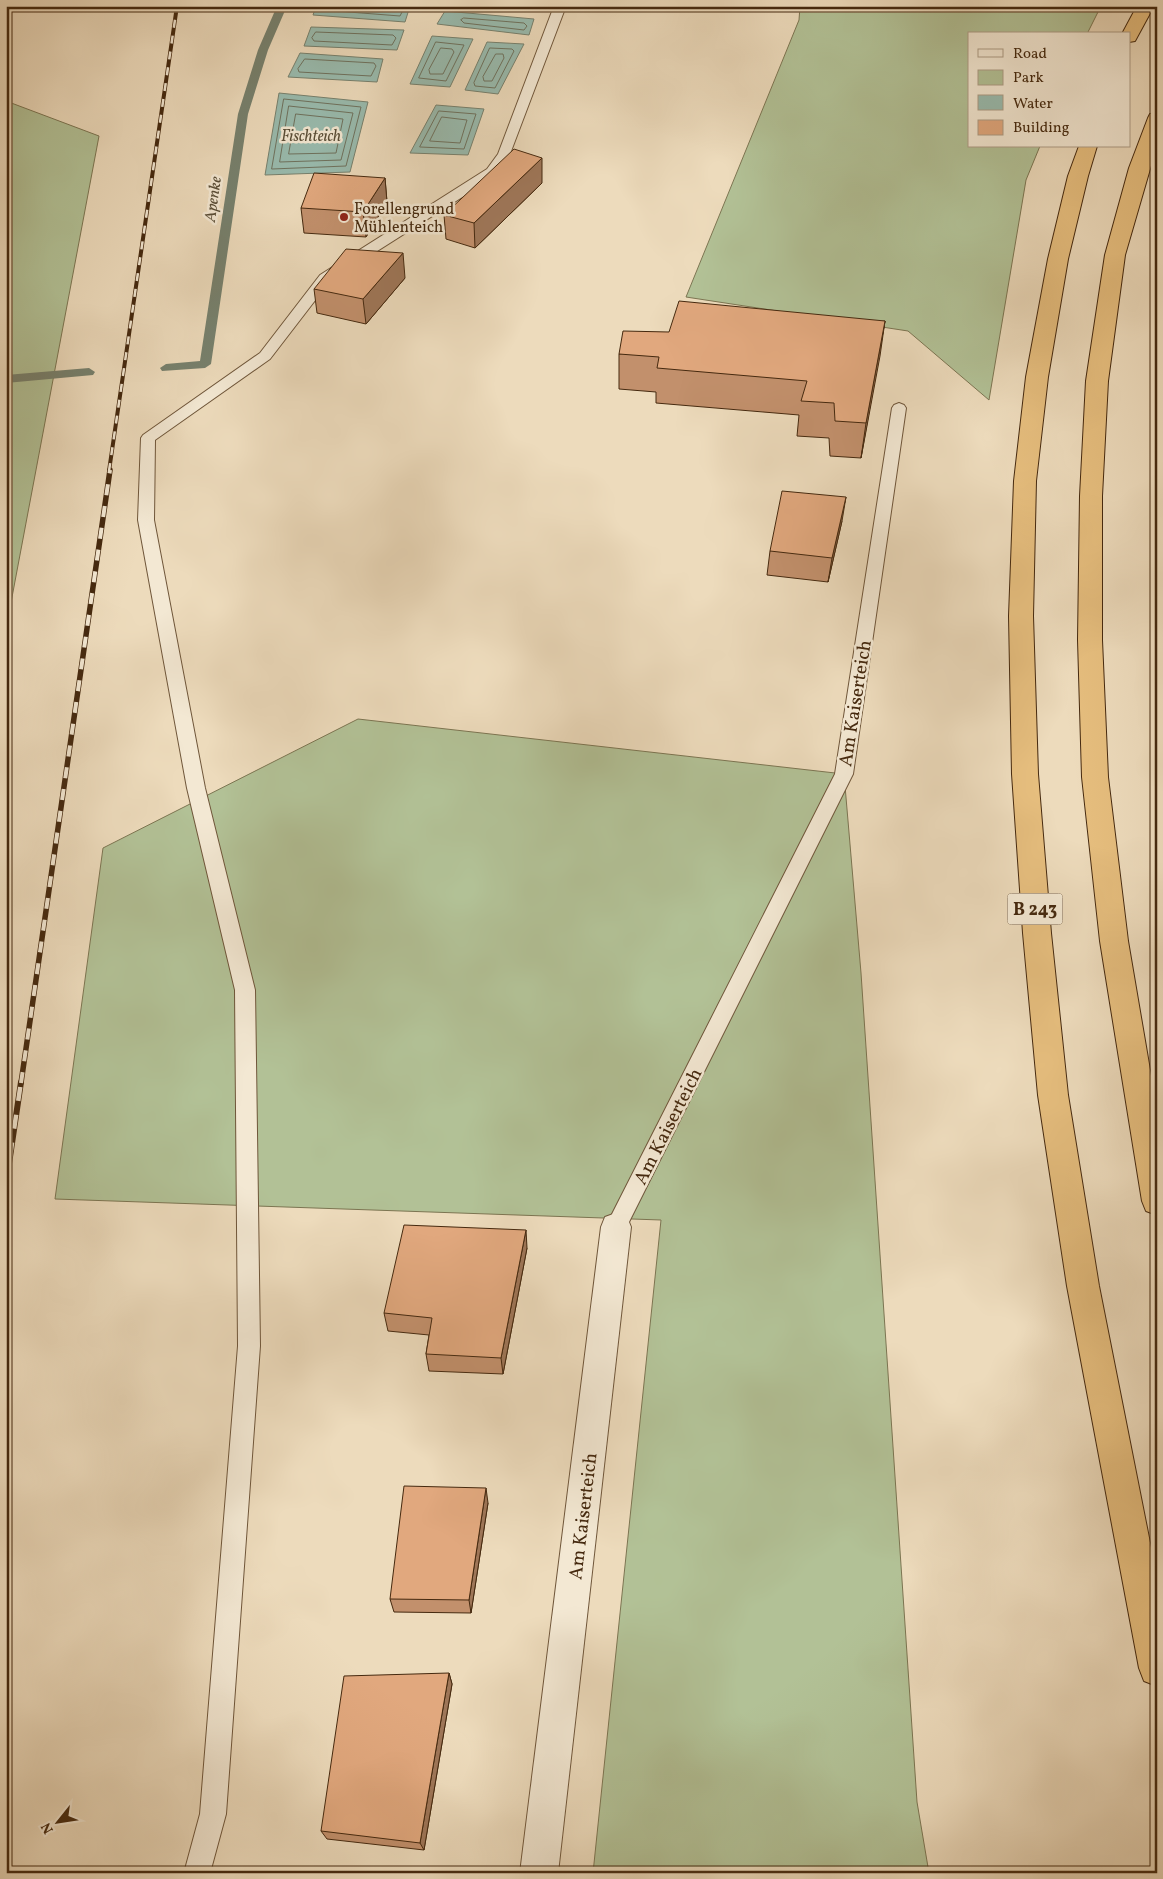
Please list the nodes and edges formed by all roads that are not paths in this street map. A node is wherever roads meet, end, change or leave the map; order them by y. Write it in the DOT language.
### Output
graph roads {
  1 [pos="560,6"];
  2 [pos="1146,6"];
  3 [pos="1130,35"];
  4 [pos="1157,118"];
  5 [pos="1087,148"];
  6 [pos="899,408"];
  7 [pos="1157,1201"];
  8 [pos="616,1227"];
  9 [pos="1157,1668"];
  10 [pos="197,1873"];
  11 [pos="539,1873"];
  1 -- 10 [label="lane"];
  2 -- 3 [label="highway"];
  4 -- 7 [label="highway"];
  5 -- 9 [label="highway, B 243"];
  6 -- 8 [label="lane, Am Kaiserteich"];
  8 -- 11 [label="street, Am Kaiserteich"];
}
